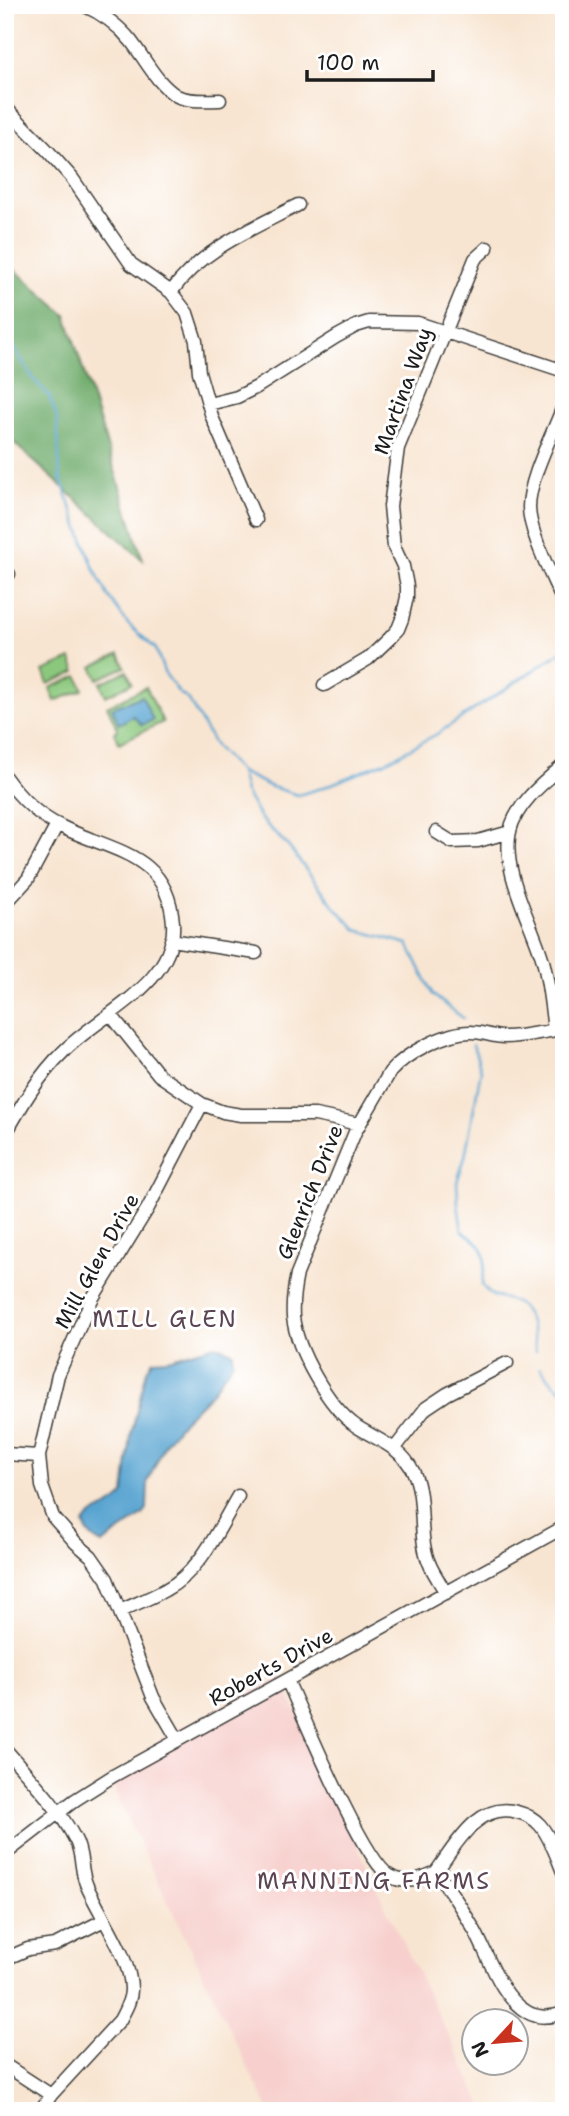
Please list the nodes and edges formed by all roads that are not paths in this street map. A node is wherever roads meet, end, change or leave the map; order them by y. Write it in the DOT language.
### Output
graph roads {
  1 [pos="83,5"];
  2 [pos="220,100"];
  3 [pos="5,107"];
  4 [pos="298,205"];
  5 [pos="487,248"];
  6 [pos="171,292"];
  7 [pos="446,330"];
  8 [pos="564,371"];
  9 [pos="209,404"];
  10 [pos="564,404"];
  11 [pos="256,520"];
  12 [pos="564,604"];
  13 [pos="324,685"];
  14 [pos="564,765"];
  15 [pos="5,778"];
  16 [pos="57,825"];
  17 [pos="436,832"];
  18 [pos="510,832"];
  19 [pos="5,904"];
  20 [pos="170,940"];
  21 [pos="256,953"];
  22 [pos="111,1015"];
  23 [pos="559,1030"];
  24 [pos="202,1104"];
  25 [pos="359,1125"];
  26 [pos="5,1135"];
  27 [pos="507,1363"];
  28 [pos="395,1448"];
  29 [pos="5,1454"];
  30 [pos="39,1456"];
  31 [pos="238,1496"];
  32 [pos="564,1527"];
  33 [pos="446,1593"];
  34 [pos="120,1611"];
  35 [pos="287,1680"];
  36 [pos="178,1740"];
  37 [pos="5,1749"];
  38 [pos="55,1810"];
  39 [pos="5,1854"];
  40 [pos="436,1872"];
  41 [pos="564,1874"];
  42 [pos="104,1920"];
  43 [pos="5,1959"];
  44 [pos="564,2013"];
  45 [pos="5,2065"];
  46 [pos="51,2095"];
  47 [pos="40,2111"];
  1 -- 2 [label="street"];
  3 -- 6 [label="street"];
  4 -- 6 [label="street"];
  5 -- 7 [label="street, Martina Way"];
  6 -- 9 [label="street"];
  7 -- 8 [label="street"];
  7 -- 9 [label="street"];
  7 -- 13 [label="street, Martina Way"];
  9 -- 11 [label="street"];
  10 -- 12 [label="street"];
  14 -- 18 [label="street"];
  15 -- 16 [label="street"];
  16 -- 19 [label="street"];
  16 -- 20 [label="street"];
  17 -- 18 [label="street"];
  18 -- 23 [label="street"];
  20 -- 21 [label="street"];
  20 -- 22 [label="street"];
  22 -- 24 [label="street"];
  22 -- 26 [label="street"];
  23 -- 25 [label="street, Glenrich Drive"];
  24 -- 25 [label="street"];
  24 -- 30 [label="street, Mill Glen Drive"];
  25 -- 28 [label="street, Glenrich Drive"];
  27 -- 28 [label="street"];
  28 -- 33 [label="street, Glenrich Drive"];
  29 -- 30 [label="street"];
  30 -- 34 [label="street, Mill Glen Drive"];
  31 -- 34 [label="street"];
  32 -- 33 [label="street, Roberts Drive"];
  33 -- 35 [label="street, Roberts Drive"];
  34 -- 36 [label="street, Mill Glen Drive"];
  35 -- 36 [label="street, Roberts Drive"];
  35 -- 40 [label="street"];
  36 -- 38 [label="street, Roberts Drive"];
  37 -- 38 [label="street"];
  38 -- 39 [label="street, Roberts Drive"];
  38 -- 42 [label="street"];
  40 -- 41 [label="street"];
  40 -- 44 [label="street"];
  42 -- 43 [label="street"];
  42 -- 46 [label="street"];
  45 -- 46 [label="street"];
  46 -- 47 [label="street"];
}
